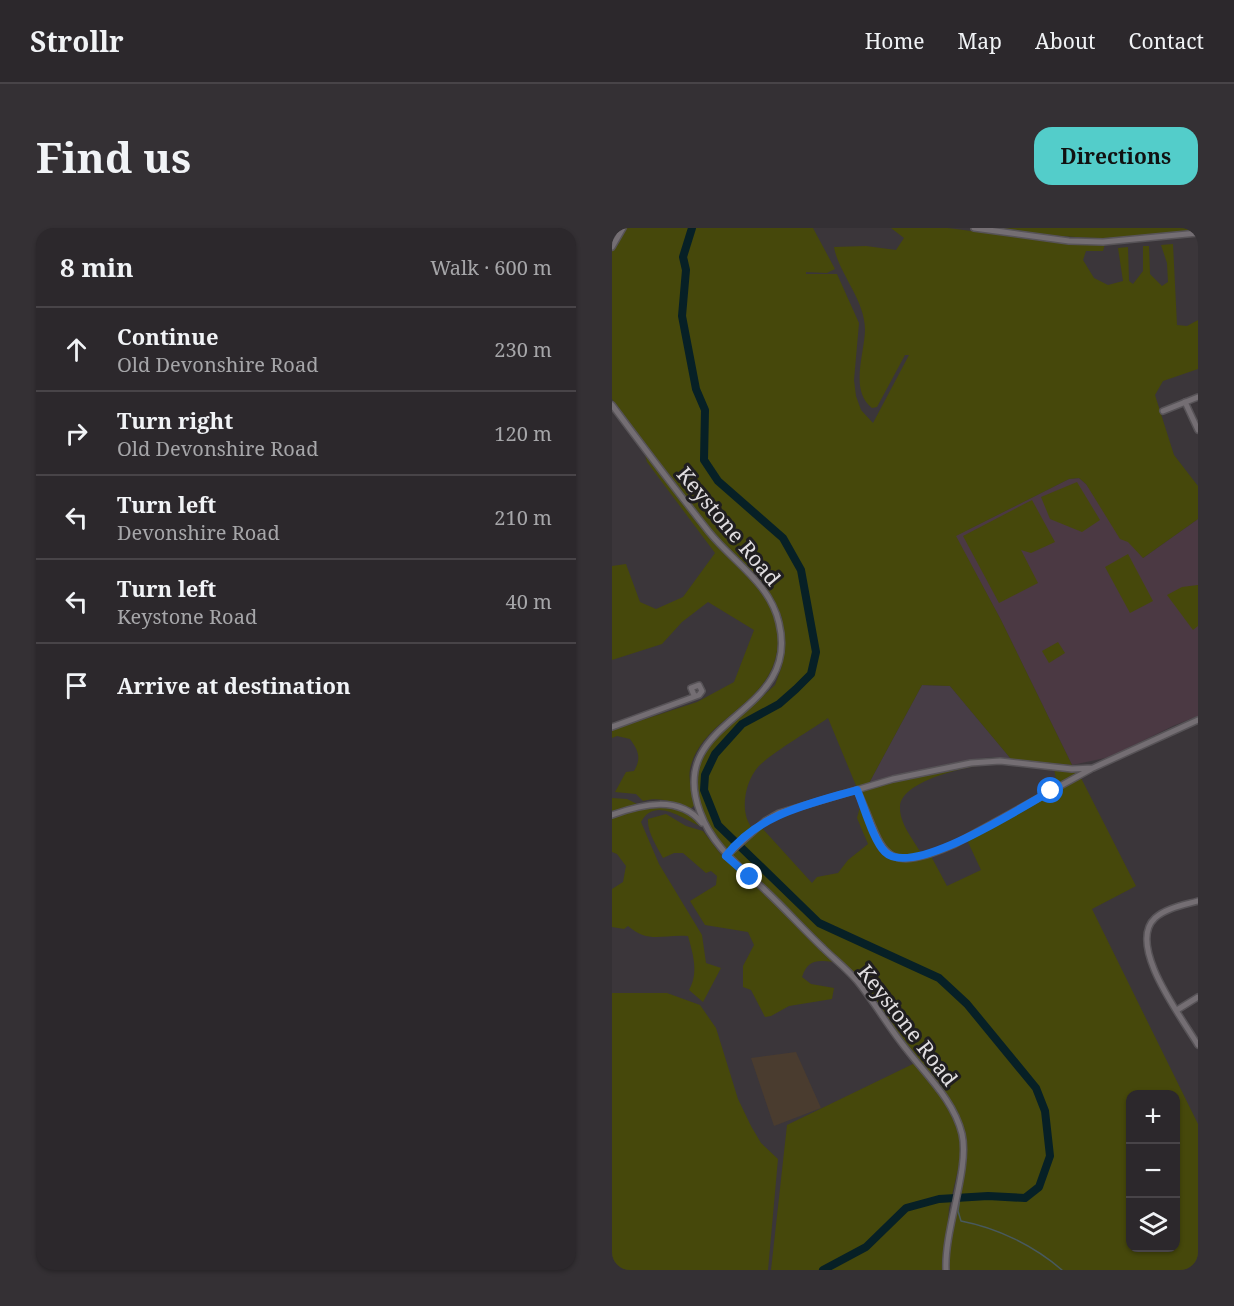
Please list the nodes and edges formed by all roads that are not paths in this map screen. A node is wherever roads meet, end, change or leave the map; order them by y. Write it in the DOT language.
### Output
graph roads {
  1 [pos="622,228"];
  2 [pos="974,228"];
  3 [pos="1198,233"];
  4 [pos="612,247"];
  5 [pos="1198,397"];
  6 [pos="1185,402"];
  7 [pos="612,405"];
  8 [pos="1163,411"];
  9 [pos="1198,430"];
  10 [pos="694,695"];
  11 [pos="1198,720"];
  12 [pos="612,727"];
  13 [pos="1093,768"];
  14 [pos="857,790"];
  15 [pos="612,815"];
  16 [pos="707,829"];
  17 [pos="728,854"];
  18 [pos="1198,901"];
  19 [pos="1198,997"];
  20 [pos="1177,1010"];
  21 [pos="1198,1045"];
  22 [pos="946,1270"];
  1 -- 4 [label="street"];
  2 -- 3 [label="street"];
  5 -- 6 [label="street"];
  6 -- 8 [label="street"];
  6 -- 9 [label="street"];
  7 -- 16 [label="street, Keystone Road"];
  10 -- 12 [label="street"];
  11 -- 13 [label="street"];
  13 -- 14 [label="street"];
  13 -- 14 [label="street"];
  14 -- 17 [label="street"];
  15 -- 16 [label="street"];
  16 -- 17 [label="street, Keystone Road"];
  17 -- 22 [label="street, Keystone Road"];
  18 -- 20 [label="street"];
  19 -- 20 [label="street"];
  20 -- 21 [label="street"];
}
